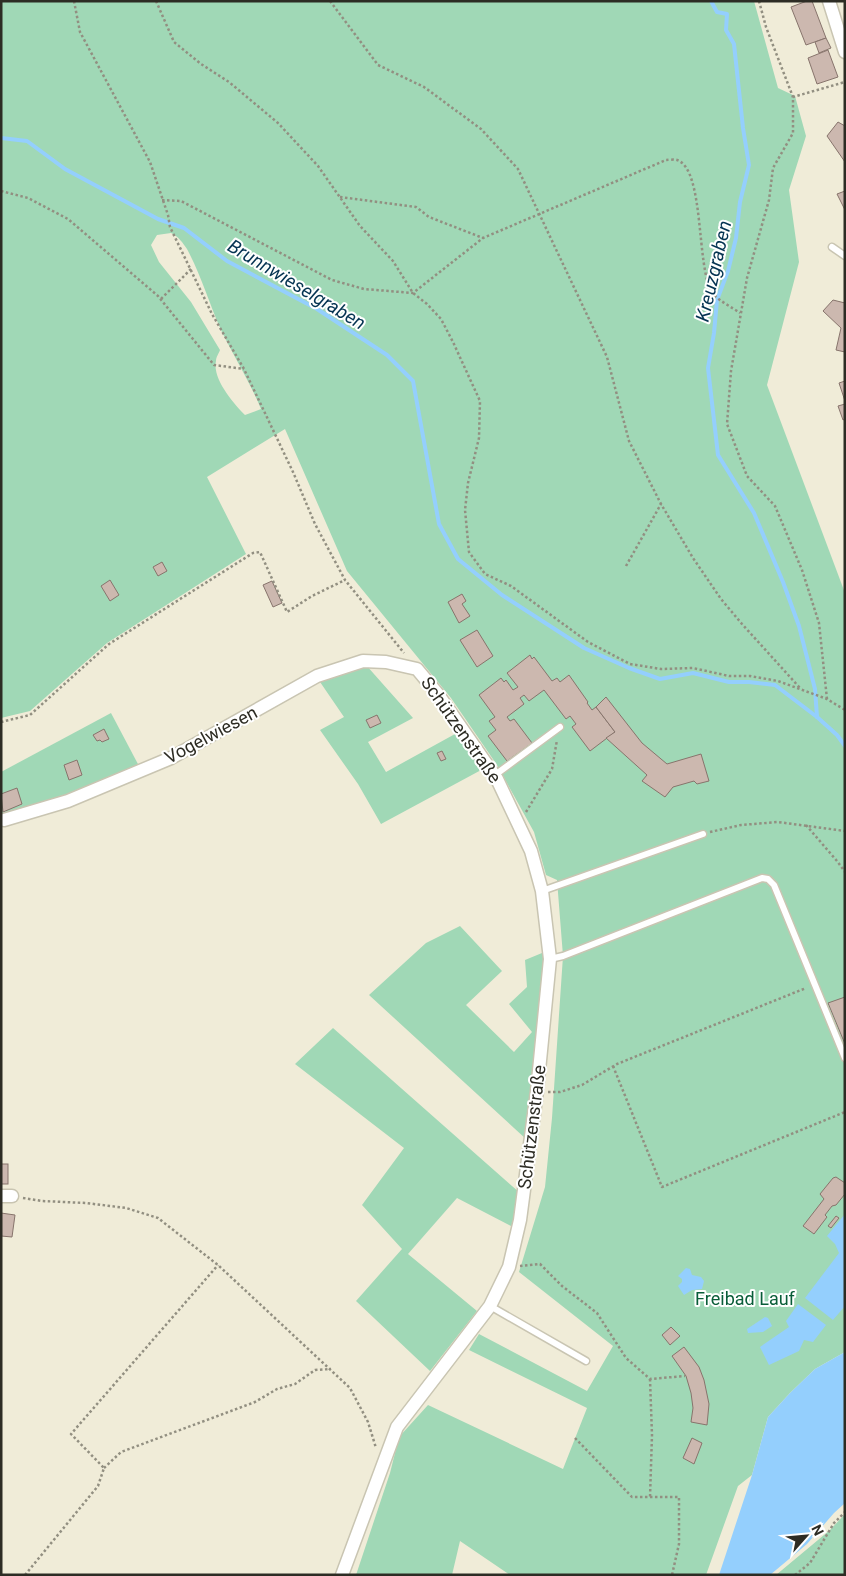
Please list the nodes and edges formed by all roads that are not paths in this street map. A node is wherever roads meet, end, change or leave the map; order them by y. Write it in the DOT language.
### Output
graph roads {
  1 [pos="829,1"];
  2 [pos="845,52"];
  3 [pos="832,247"];
  4 [pos="845,256"];
  5 [pos="417,669"];
  6 [pos="560,727"];
  7 [pos="495,775"];
  8 [pos="4,820"];
  9 [pos="703,834"];
  10 [pos="542,891"];
  11 [pos="550,959"];
  12 [pos="845,1058"];
  13 [pos="490,1306"];
  14 [pos="586,1362"];
  15 [pos="342,1575"];
  1 -- 2 [label="street"];
  3 -- 4 [label="lane"];
  5 -- 7 [label="street, Schützenstraße"];
  5 -- 8 [label="street, Vogelwiesen"];
  6 -- 7 [label="lane"];
  7 -- 10 [label="street, Schützenstraße"];
  9 -- 10 [label="lane"];
  10 -- 11 [label="street, Schützenstraße"];
  11 -- 12 [label="lane"];
  11 -- 13 [label="street, Schützenstraße"];
  13 -- 14 [label="lane"];
  13 -- 15 [label="street, Schützenstraße"];
}
